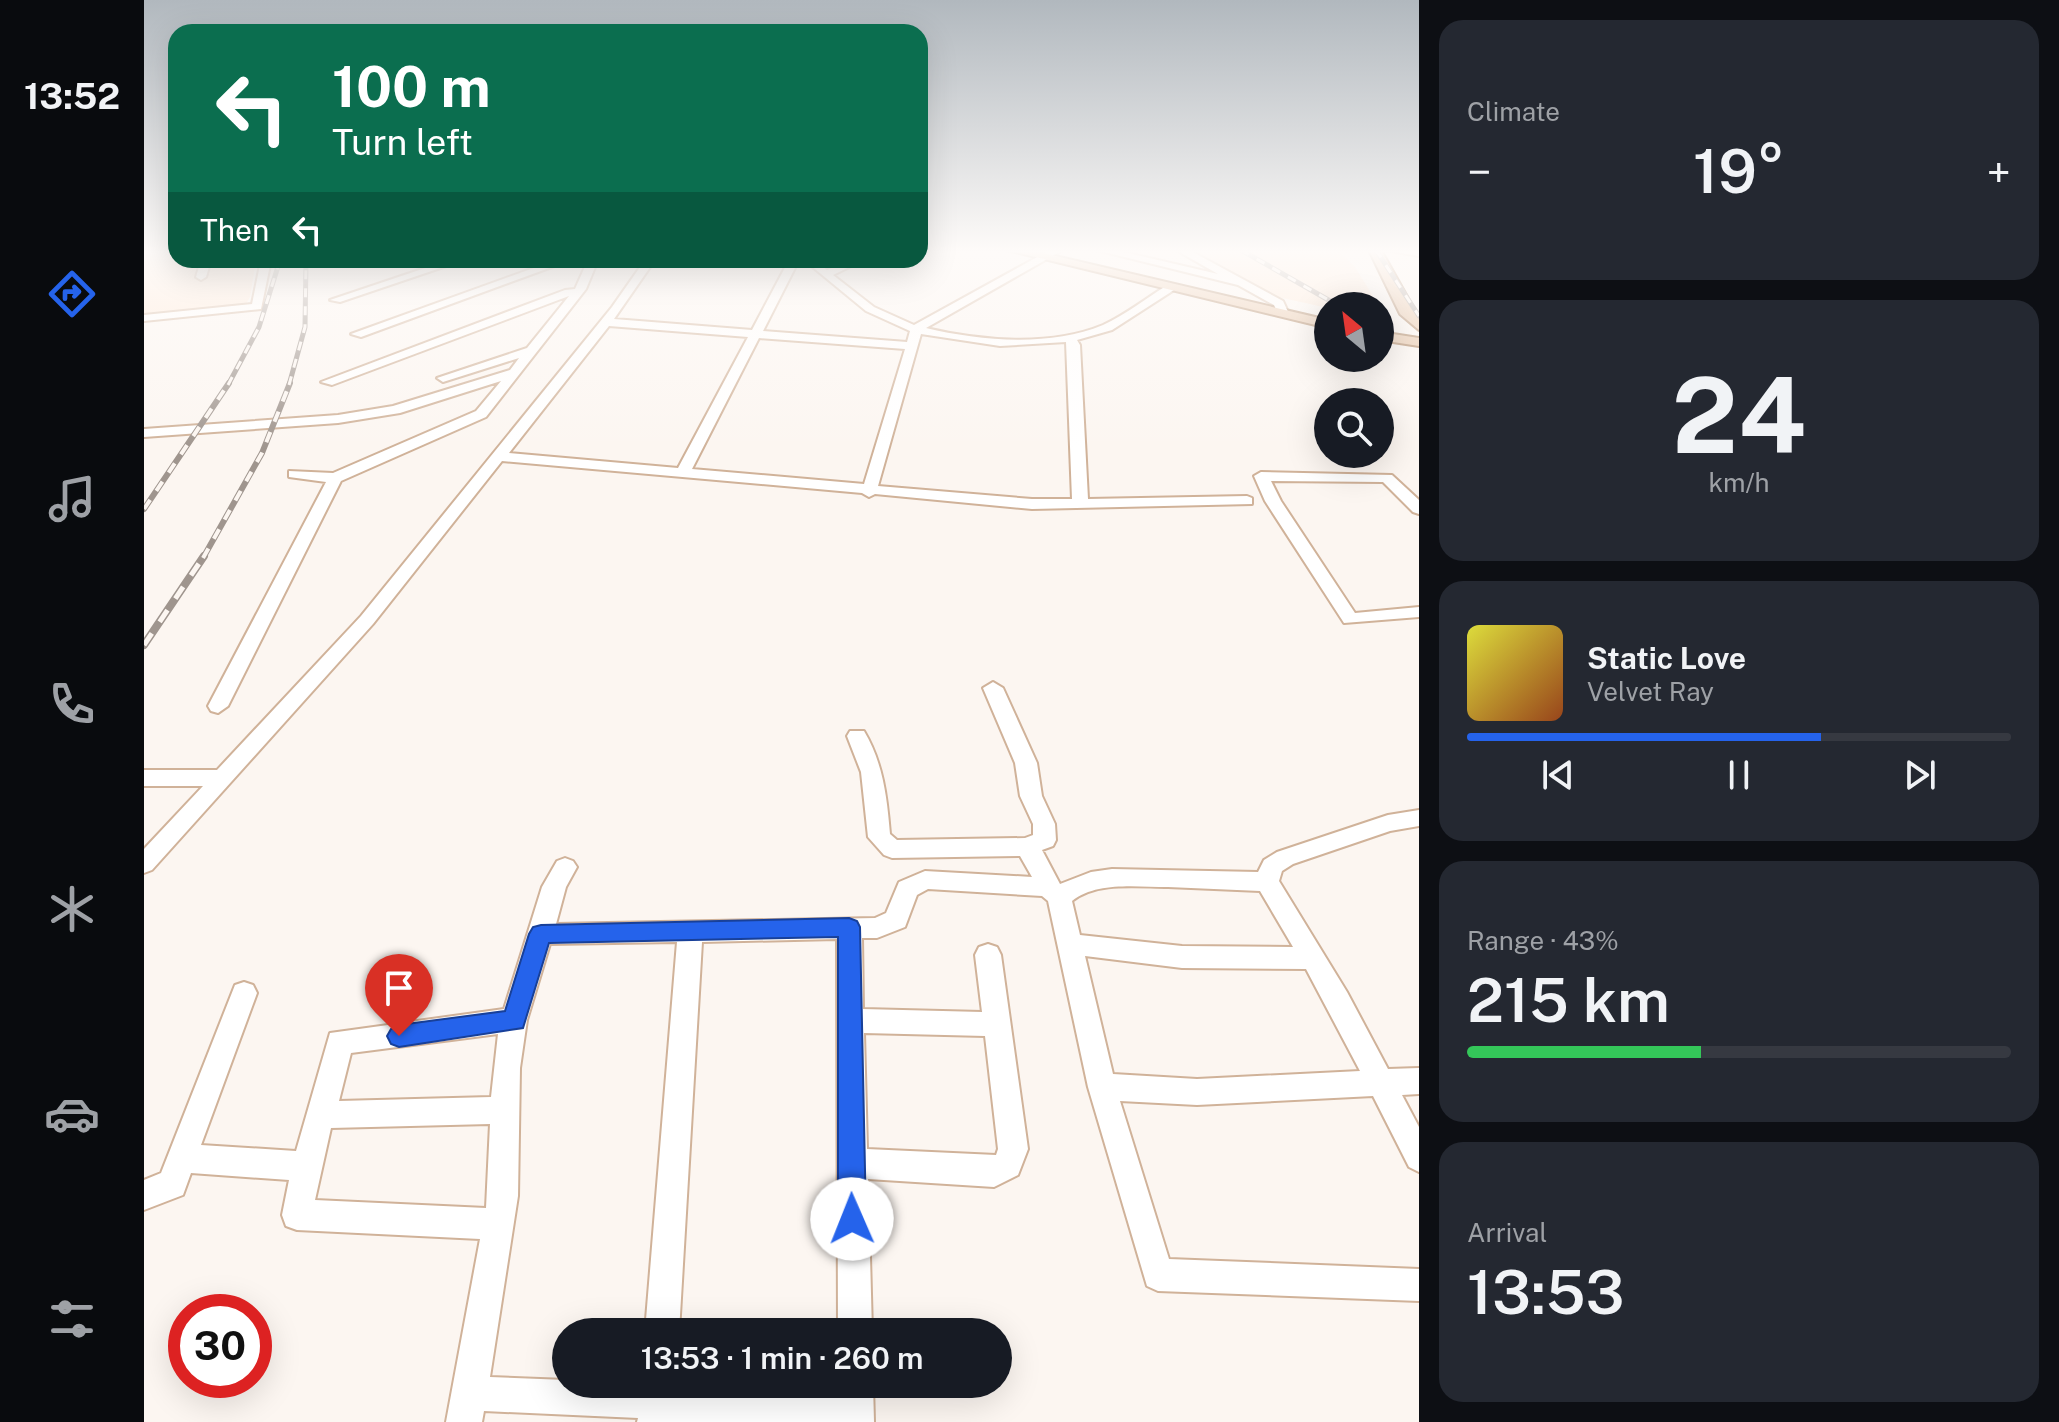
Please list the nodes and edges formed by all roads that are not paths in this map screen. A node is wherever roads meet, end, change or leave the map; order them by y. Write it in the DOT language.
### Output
graph roads {
  1 [pos="407,316"];
  2 [pos="503,316"];
  3 [pos="559,316"];
  4 [pos="610,316"];
  5 [pos="762,316"];
  6 [pos="884,316"];
  7 [pos="938,316"];
  8 [pos="1125,316"];
  9 [pos="1294,316"];
  10 [pos="1314,321"];
  11 [pos="606,322"];
  12 [pos="917,328"];
  13 [pos="753,333"];
  14 [pos="357,334"];
  15 [pos="1419,334"];
  16 [pos="1394,336"];
  17 [pos="1068,337"];
  18 [pos="1394,339"];
  19 [pos="1419,342"];
  20 [pos="912,346"];
  21 [pos="533,350"];
  22 [pos="515,372"];
  23 [pos="443,378"];
  24 [pos="327,382"];
  25 [pos="144,433"];
  26 [pos="497,456"];
  27 [pos="294,474"];
  28 [pos="682,474"];
  29 [pos="335,478"];
  30 [pos="869,492"];
  31 [pos="1247,501"];
  32 [pos="1080,503"];
  33 [pos="1419,509"];
  34 [pos="1419,612"];
  35 [pos="993,688"];
  36 [pos="218,706"];
  37 [pos="857,736"];
  38 [pos="144,778"];
  39 [pos="222,778"];
  40 [pos="1419,818"];
  41 [pos="1026,847"];
  42 [pos="144,864"];
  43 [pos="565,867"];
  44 [pos="1267,882"];
  45 [pos="1054,892"];
  46 [pos="849,927"];
  47 [pos="690,932"];
  48 [pos="541,934"];
  49 [pos="1081,945"];
  50 [pos="988,955"];
  51 [pos="1313,958"];
  52 [pos="244,993"];
  53 [pos="514,1020"];
  54 [pos="850,1021"];
  55 [pos="997,1024"];
  56 [pos="1419,1081"];
  57 [pos="1381,1083"];
  58 [pos="1102,1087"];
  59 [pos="506,1110"];
  60 [pos="319,1115"];
  61 [pos="1419,1157"];
  62 [pos="182,1158"];
  63 [pos="851,1163"];
  64 [pos="307,1166"];
  65 [pos="144,1195"];
  66 [pos="498,1224"];
  67 [pos="1419,1285"];
  68 [pos="663,1318"];
  69 [pos="855,1318"];
  70 [pos="657,1403"];
  71 [pos="856,1406"];
  72 [pos="467,1408"];
  1 -- 14 [label="street"];
  2 -- 24 [label="street"];
  3 -- 21 [label="street"];
  4 -- 11 [label="street"];
  5 -- 13 [label="street"];
  6 -- 12 [label="street"];
  7 -- 12 [label="street"];
  8 -- 17 [label="street"];
  9 -- 10 [label="main road"];
  11 -- 13 [label="street"];
  11 -- 26 [label="street"];
  12 -- 17 [label="street"];
  12 -- 20 [label="street"];
  13 -- 20 [label="street"];
  13 -- 28 [label="street"];
  15 -- 16 [label="main road"];
  17 -- 32 [label="street"];
  18 -- 19 [label="main road"];
  20 -- 30 [label="street"];
  21 -- 22 [label="street"];
  21 -- 23 [label="street"];
  22 -- 25 [label="street"];
  22 -- 29 [label="street"];
  26 -- 28 [label="street"];
  26 -- 39 [label="street"];
  27 -- 29 [label="street"];
  28 -- 30 [label="street"];
  29 -- 36 [label="street"];
  30 -- 32 [label="street"];
  31 -- 32 [label="street"];
  33 -- 34 [label="street"];
  35 -- 41 [label="street"];
  37 -- 41 [label="street"];
  38 -- 39 [label="street"];
  39 -- 42 [label="street"];
  40 -- 44 [label="street"];
  41 -- 45 [label="street"];
  43 -- 48 [label="street"];
  44 -- 45 [label="street"];
  44 -- 51 [label="street"];
  45 -- 46 [label="street"];
  45 -- 58 [label="street"];
  46 -- 47 [label="street"];
  46 -- 54 [label="street"];
  47 -- 48 [label="street"];
  47 -- 68 [label="street"];
  48 -- 53 [label="street"];
  49 -- 51 [label="street"];
  50 -- 55 [label="street"];
  51 -- 57 [label="street"];
  52 -- 62 [label="street"];
  53 -- 59 [label="street"];
  53 -- 60 [label="street"];
  54 -- 55 [label="street"];
  54 -- 63 [label="street"];
  55 -- 63 [label="street"];
  56 -- 57 [label="street"];
  57 -- 58 [label="street"];
  57 -- 61 [label="street"];
  58 -- 67 [label="street"];
  59 -- 60 [label="street"];
  59 -- 66 [label="street"];
  60 -- 64 [label="street"];
  62 -- 64 [label="street"];
  62 -- 65 [label="street"];
  63 -- 69 [label="street"];
  64 -- 66 [label="street"];
  66 -- 72 [label="street"];
  70 -- 71 [label="street"];
  70 -- 72 [label="street"];
}
